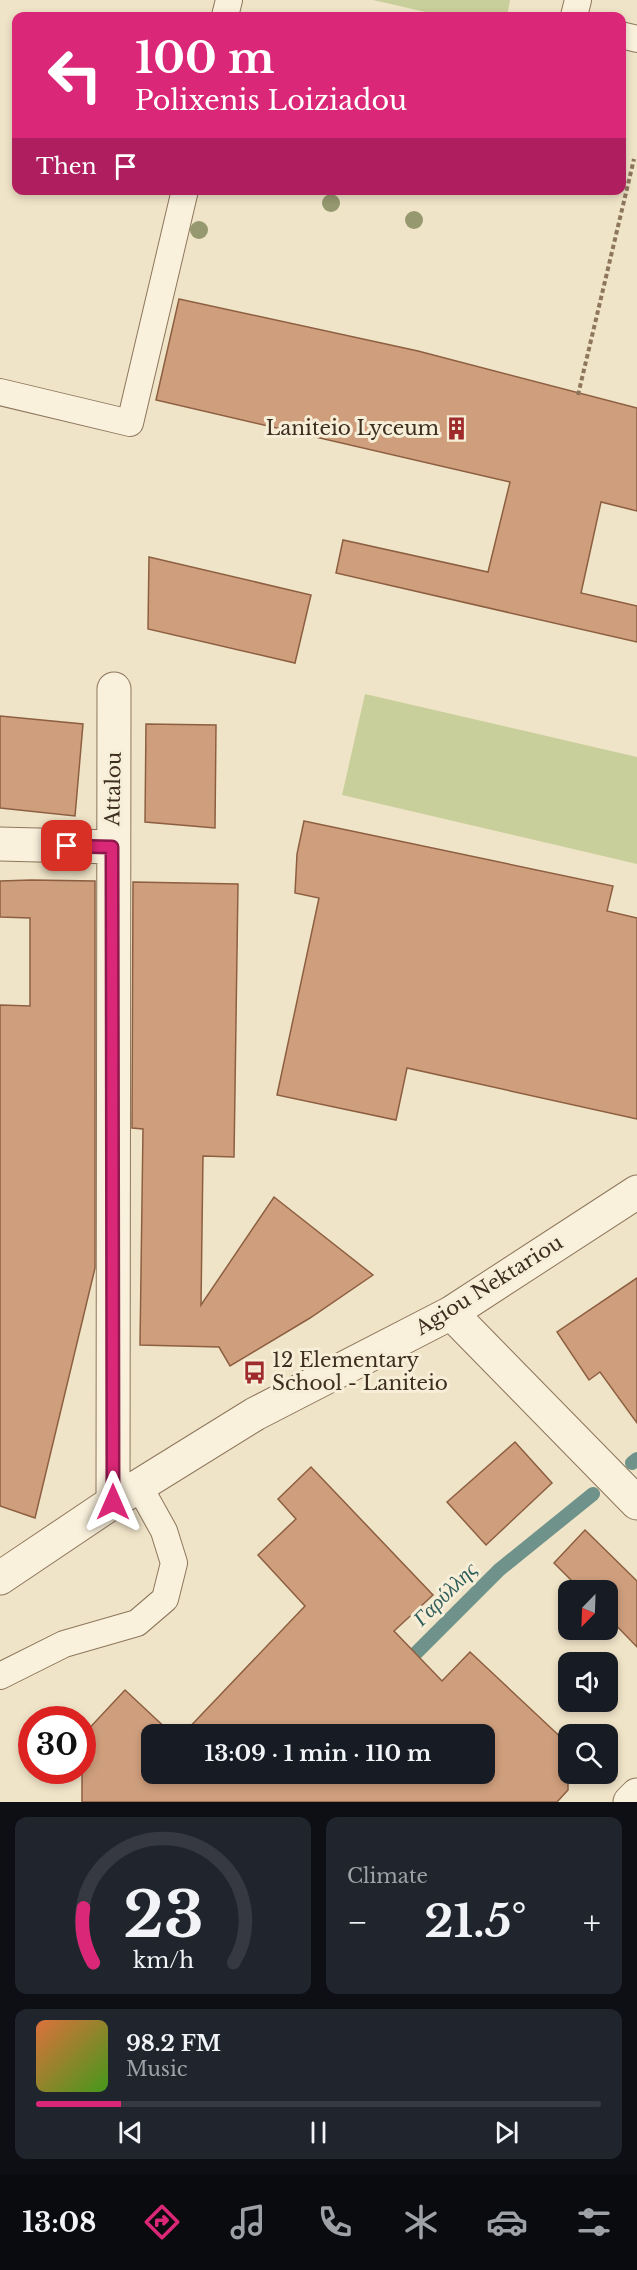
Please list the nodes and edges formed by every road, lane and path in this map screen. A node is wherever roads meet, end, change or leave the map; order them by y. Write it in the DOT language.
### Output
graph roads {
  1 [pos="634,159"];
  2 [pos="626,193"];
  3 [pos="183,195"];
  4 [pos="625,195"];
  5 [pos="0,392"];
  6 [pos="578,395"];
  7 [pos="114,688"];
  8 [pos="0,844"];
  9 [pos="112,847"];
  10 [pos="637,1192"];
  11 [pos="451,1313"];
  12 [pos="126,1494"];
  13 [pos="637,1503"];
  14 [pos="0,1578"];
  15 [pos="0,1676"];
  16 [pos="637,1795"];
  17 [pos="630,1802"];
  1 -- 2 [label="path"];
  3 -- 5 [label="lane"];
  4 -- 6 [label="path"];
  7 -- 9 [label="street, Attalou"];
  8 -- 9 [label="street"];
  9 -- 12 [label="street, Attalou"];
  10 -- 11 [label="street, Agiou Nektariou"];
  11 -- 12 [label="street, Agiou Nektariou"];
  11 -- 13 [label="street"];
  12 -- 14 [label="street, Agiou Nektariou"];
  12 -- 15 [label="lane"];
  16 -- 17 [label="street"];
}
